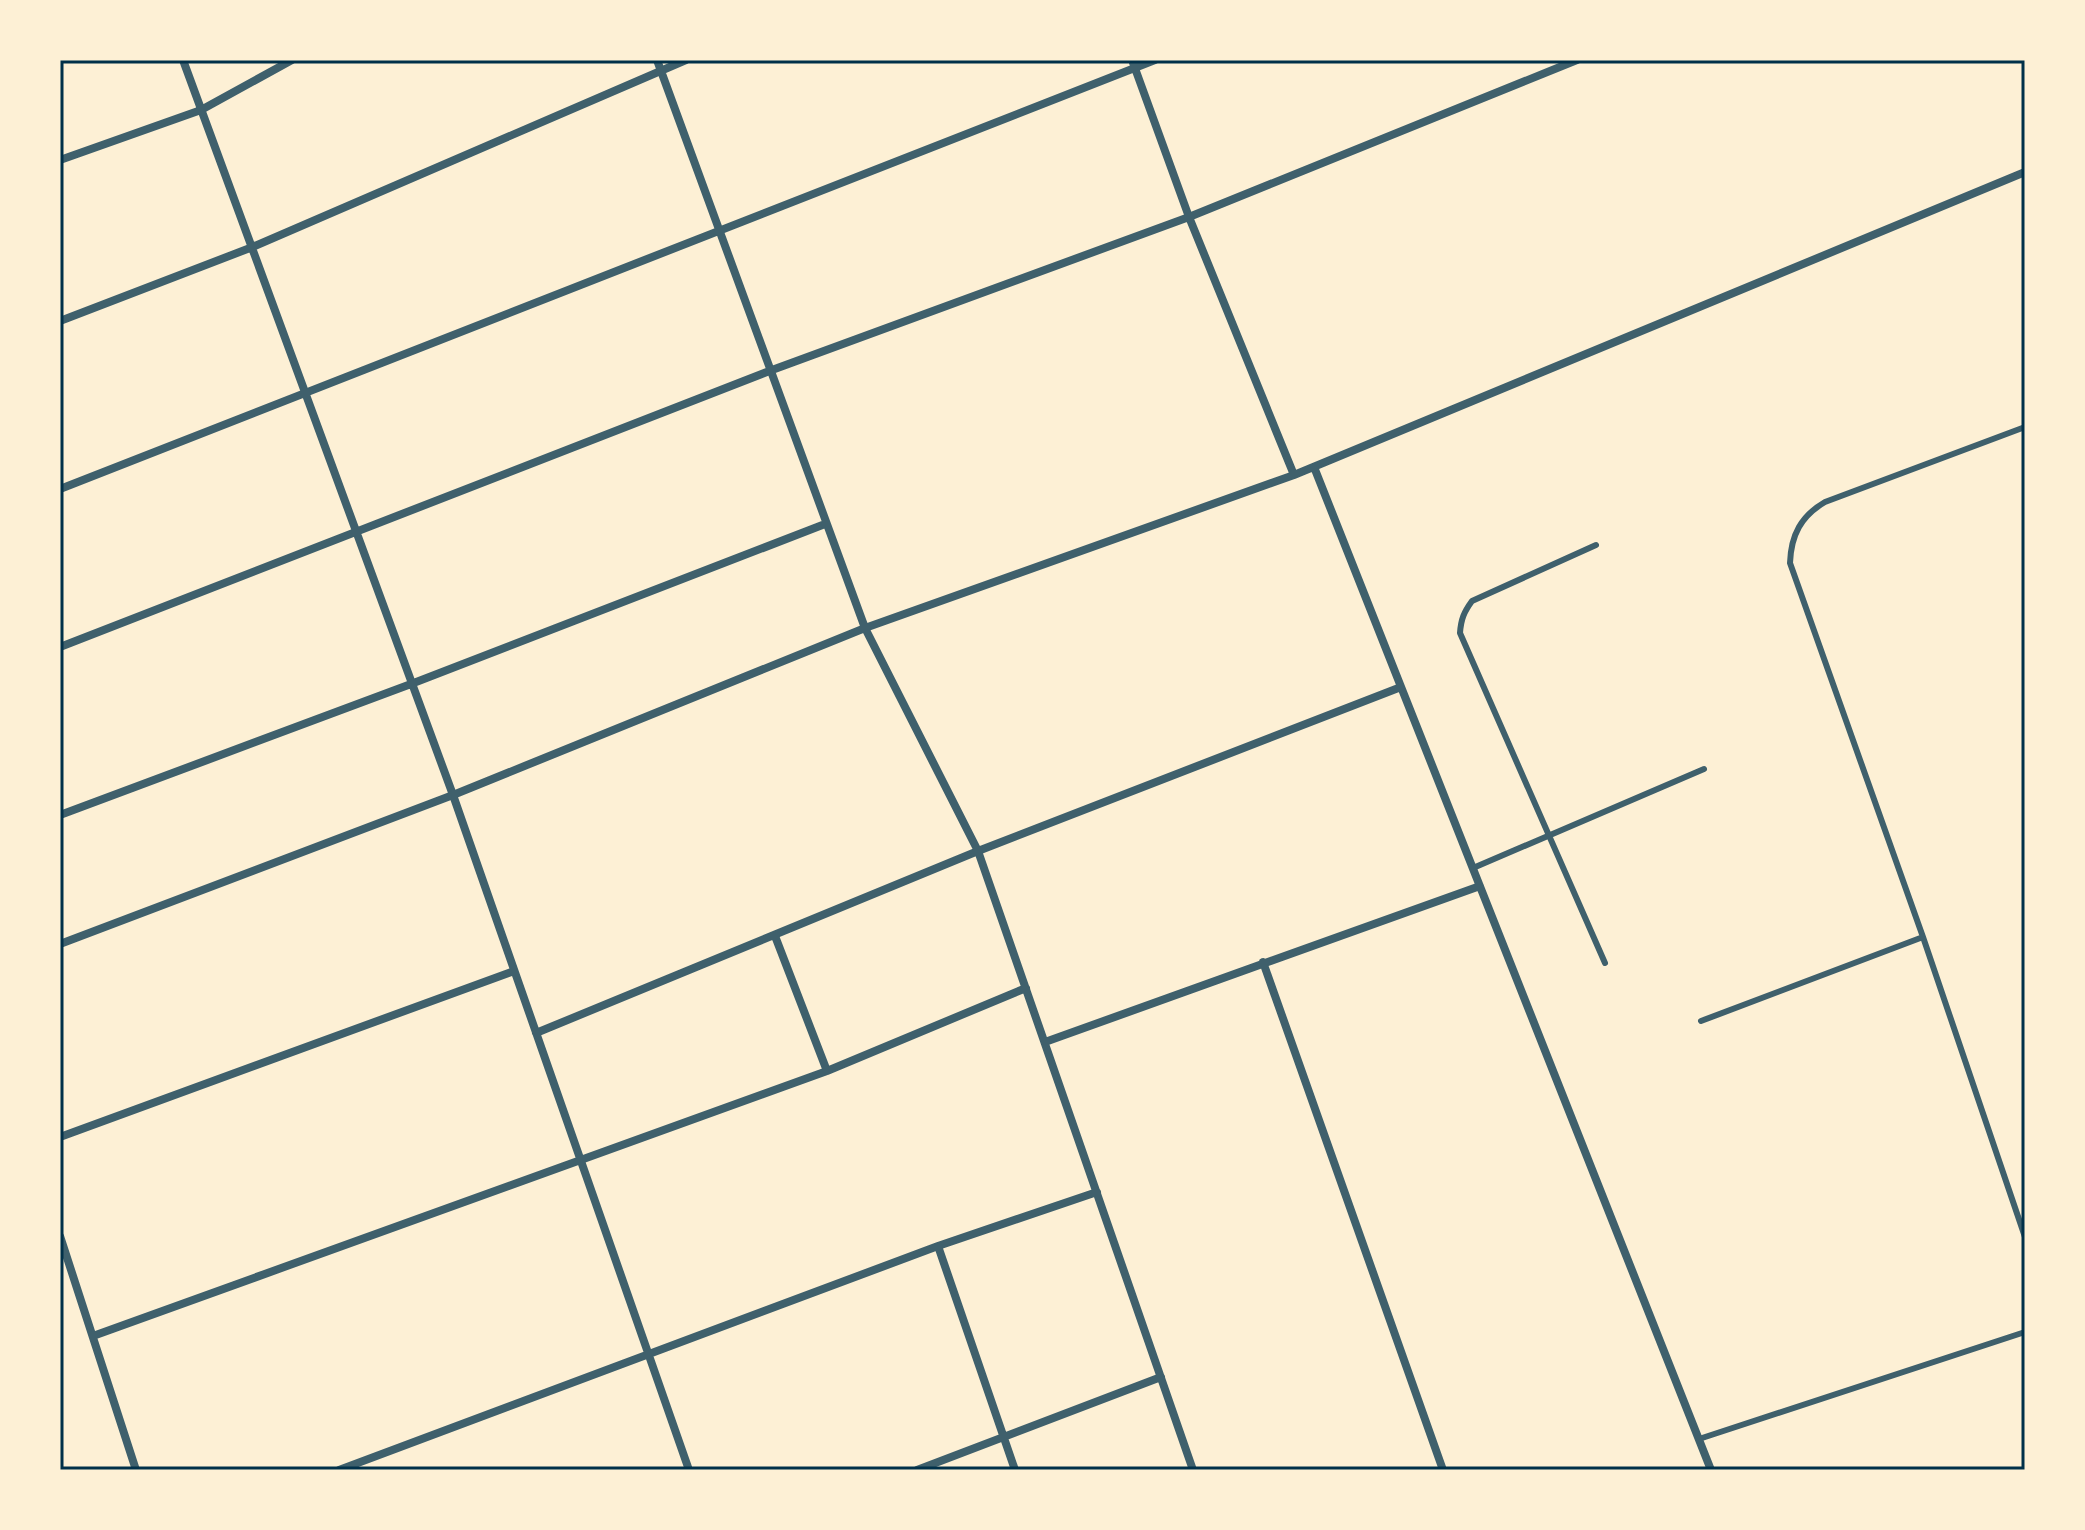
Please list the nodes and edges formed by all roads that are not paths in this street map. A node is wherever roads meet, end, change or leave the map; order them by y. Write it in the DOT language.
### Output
graph roads {
  1 [pos="183,60"];
  2 [pos="292,60"];
  3 [pos="657,60"];
  4 [pos="686,60"];
  5 [pos="1155,60"];
  6 [pos="1577,60"];
  7 [pos="1133,64"];
  8 [pos="661,70"];
  9 [pos="201,110"];
  10 [pos="60,160"];
  11 [pos="2025,172"];
  12 [pos="1189,217"];
  13 [pos="721,232"];
  14 [pos="250,248"];
  15 [pos="60,321"];
  16 [pos="772,370"];
  17 [pos="304,393"];
  18 [pos="2025,427"];
  19 [pos="1314,467"];
  20 [pos="1294,475"];
  21 [pos="60,489"];
  22 [pos="825,524"];
  23 [pos="355,532"];
  24 [pos="1596,545"];
  25 [pos="865,628"];
  26 [pos="60,647"];
  27 [pos="411,684"];
  28 [pos="1401,687"];
  29 [pos="1704,769"];
  30 [pos="453,795"];
  31 [pos="60,815"];
  32 [pos="1549,835"];
  33 [pos="978,851"];
  34 [pos="1473,868"];
  35 [pos="1480,886"];
  36 [pos="775,936"];
  37 [pos="1923,937"];
  38 [pos="60,944"];
  39 [pos="1263,962"];
  40 [pos="1605,963"];
  41 [pos="514,971"];
  42 [pos="1026,988"];
  43 [pos="1701,1021"];
  44 [pos="536,1033"];
  45 [pos="1045,1042"];
  46 [pos="827,1071"];
  47 [pos="60,1137"];
  48 [pos="580,1159"];
  49 [pos="1097,1192"];
  50 [pos="60,1236"];
  51 [pos="2025,1237"];
  52 [pos="938,1246"];
  53 [pos="2025,1332"];
  54 [pos="93,1336"];
  55 [pos="649,1356"];
  56 [pos="1161,1377"];
  57 [pos="1003,1437"];
  58 [pos="1699,1439"];
  59 [pos="136,1470"];
  60 [pos="339,1470"];
  61 [pos="689,1470"];
  62 [pos="917,1470"];
  63 [pos="1015,1470"];
  64 [pos="1193,1470"];
  65 [pos="1443,1470"];
  66 [pos="1711,1470"];
  1 -- 9 [label="street"];
  2 -- 9 [label="street"];
  3 -- 8 [label="street"];
  4 -- 8 [label="street"];
  5 -- 7 [label="street"];
  6 -- 12 [label="street"];
  7 -- 12 [label="street"];
  7 -- 13 [label="street"];
  8 -- 13 [label="street"];
  8 -- 14 [label="street"];
  9 -- 10 [label="street"];
  9 -- 14 [label="street"];
  11 -- 19 [label="street"];
  12 -- 16 [label="street"];
  12 -- 20 [label="street"];
  13 -- 16 [label="street"];
  13 -- 17 [label="street"];
  14 -- 15 [label="street"];
  14 -- 17 [label="street"];
  16 -- 22 [label="street"];
  16 -- 23 [label="street"];
  17 -- 21 [label="street"];
  17 -- 23 [label="street"];
  18 -- 37 [label="lane"];
  19 -- 20 [label="street"];
  19 -- 28 [label="street"];
  20 -- 25 [label="street"];
  22 -- 25 [label="street"];
  22 -- 27 [label="street"];
  23 -- 26 [label="street"];
  23 -- 27 [label="street"];
  24 -- 32 [label="lane"];
  25 -- 30 [label="street"];
  25 -- 33 [label="street"];
  27 -- 30 [label="street"];
  27 -- 31 [label="street"];
  28 -- 33 [label="street"];
  28 -- 34 [label="street"];
  29 -- 32 [label="lane"];
  30 -- 38 [label="street"];
  30 -- 41 [label="street"];
  32 -- 34 [label="lane"];
  32 -- 40 [label="lane"];
  33 -- 36 [label="street"];
  33 -- 42 [label="street"];
  34 -- 35 [label="street"];
  35 -- 39 [label="street"];
  35 -- 58 [label="street"];
  36 -- 44 [label="street"];
  36 -- 46 [label="street"];
  37 -- 43 [label="lane"];
  37 -- 51 [label="lane"];
  39 -- 45 [label="street"];
  39 -- 65 [label="street"];
  41 -- 44 [label="street"];
  41 -- 47 [label="street"];
  42 -- 45 [label="street"];
  42 -- 46 [label="street"];
  44 -- 48 [label="street"];
  45 -- 49 [label="street"];
  46 -- 48 [label="street"];
  48 -- 54 [label="street"];
  48 -- 55 [label="street"];
  49 -- 52 [label="street"];
  49 -- 56 [label="street"];
  50 -- 54 [label="street"];
  52 -- 55 [label="street"];
  52 -- 57 [label="street"];
  53 -- 58 [label="lane"];
  54 -- 59 [label="street"];
  55 -- 60 [label="street"];
  55 -- 61 [label="street"];
  56 -- 57 [label="street"];
  56 -- 64 [label="street"];
  57 -- 62 [label="street"];
  57 -- 63 [label="street"];
  58 -- 66 [label="street"];
}
